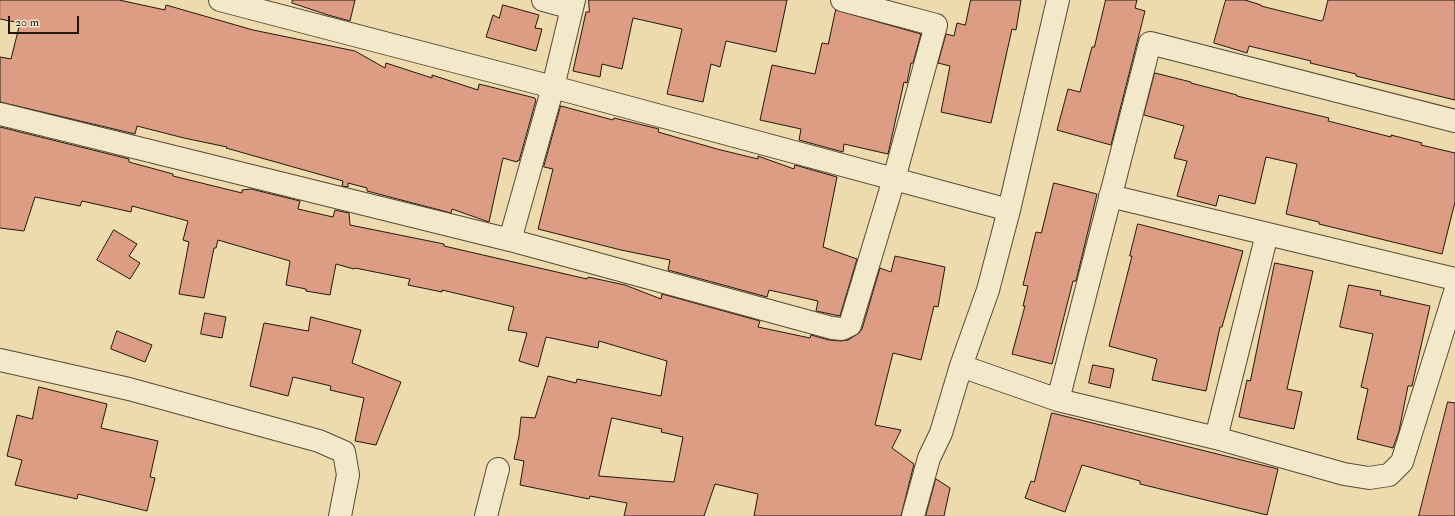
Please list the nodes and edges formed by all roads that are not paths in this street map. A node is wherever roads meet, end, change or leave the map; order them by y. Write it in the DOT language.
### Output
graph roads {
  1 [pos="220,0"];
  2 [pos="543,0"];
  3 [pos="842,0"];
  4 [pos="1058,0"];
  5 [pos="573,4"];
  6 [pos="553,87"];
  7 [pos="0,114"];
  8 [pos="1455,121"];
  9 [pos="894,179"];
  10 [pos="1110,196"];
  11 [pos="1009,210"];
  12 [pos="1267,234"];
  13 [pos="510,240"];
  14 [pos="1455,279"];
  15 [pos="1455,292"];
  16 [pos="0,360"];
  17 [pos="961,366"];
  18 [pos="1058,400"];
  19 [pos="1216,438"];
  20 [pos="498,469"];
  21 [pos="340,516"];
  22 [pos="486,516"];
  23 [pos="913,516"];
  1 -- 6 [label="street"];
  2 -- 5 [label="street"];
  3 -- 9 [label="street"];
  4 -- 11 [label="street"];
  5 -- 6 [label="street"];
  6 -- 9 [label="street"];
  6 -- 13 [label="street"];
  7 -- 13 [label="street"];
  8 -- 10 [label="street"];
  9 -- 11 [label="street"];
  9 -- 13 [label="street"];
  10 -- 12 [label="street"];
  10 -- 18 [label="street"];
  11 -- 17 [label="street"];
  12 -- 14 [label="street"];
  12 -- 19 [label="street"];
  15 -- 19 [label="street"];
  16 -- 21 [label="street"];
  17 -- 18 [label="street"];
  17 -- 23 [label="street"];
  18 -- 19 [label="street"];
  20 -- 22 [label="street"];
}
